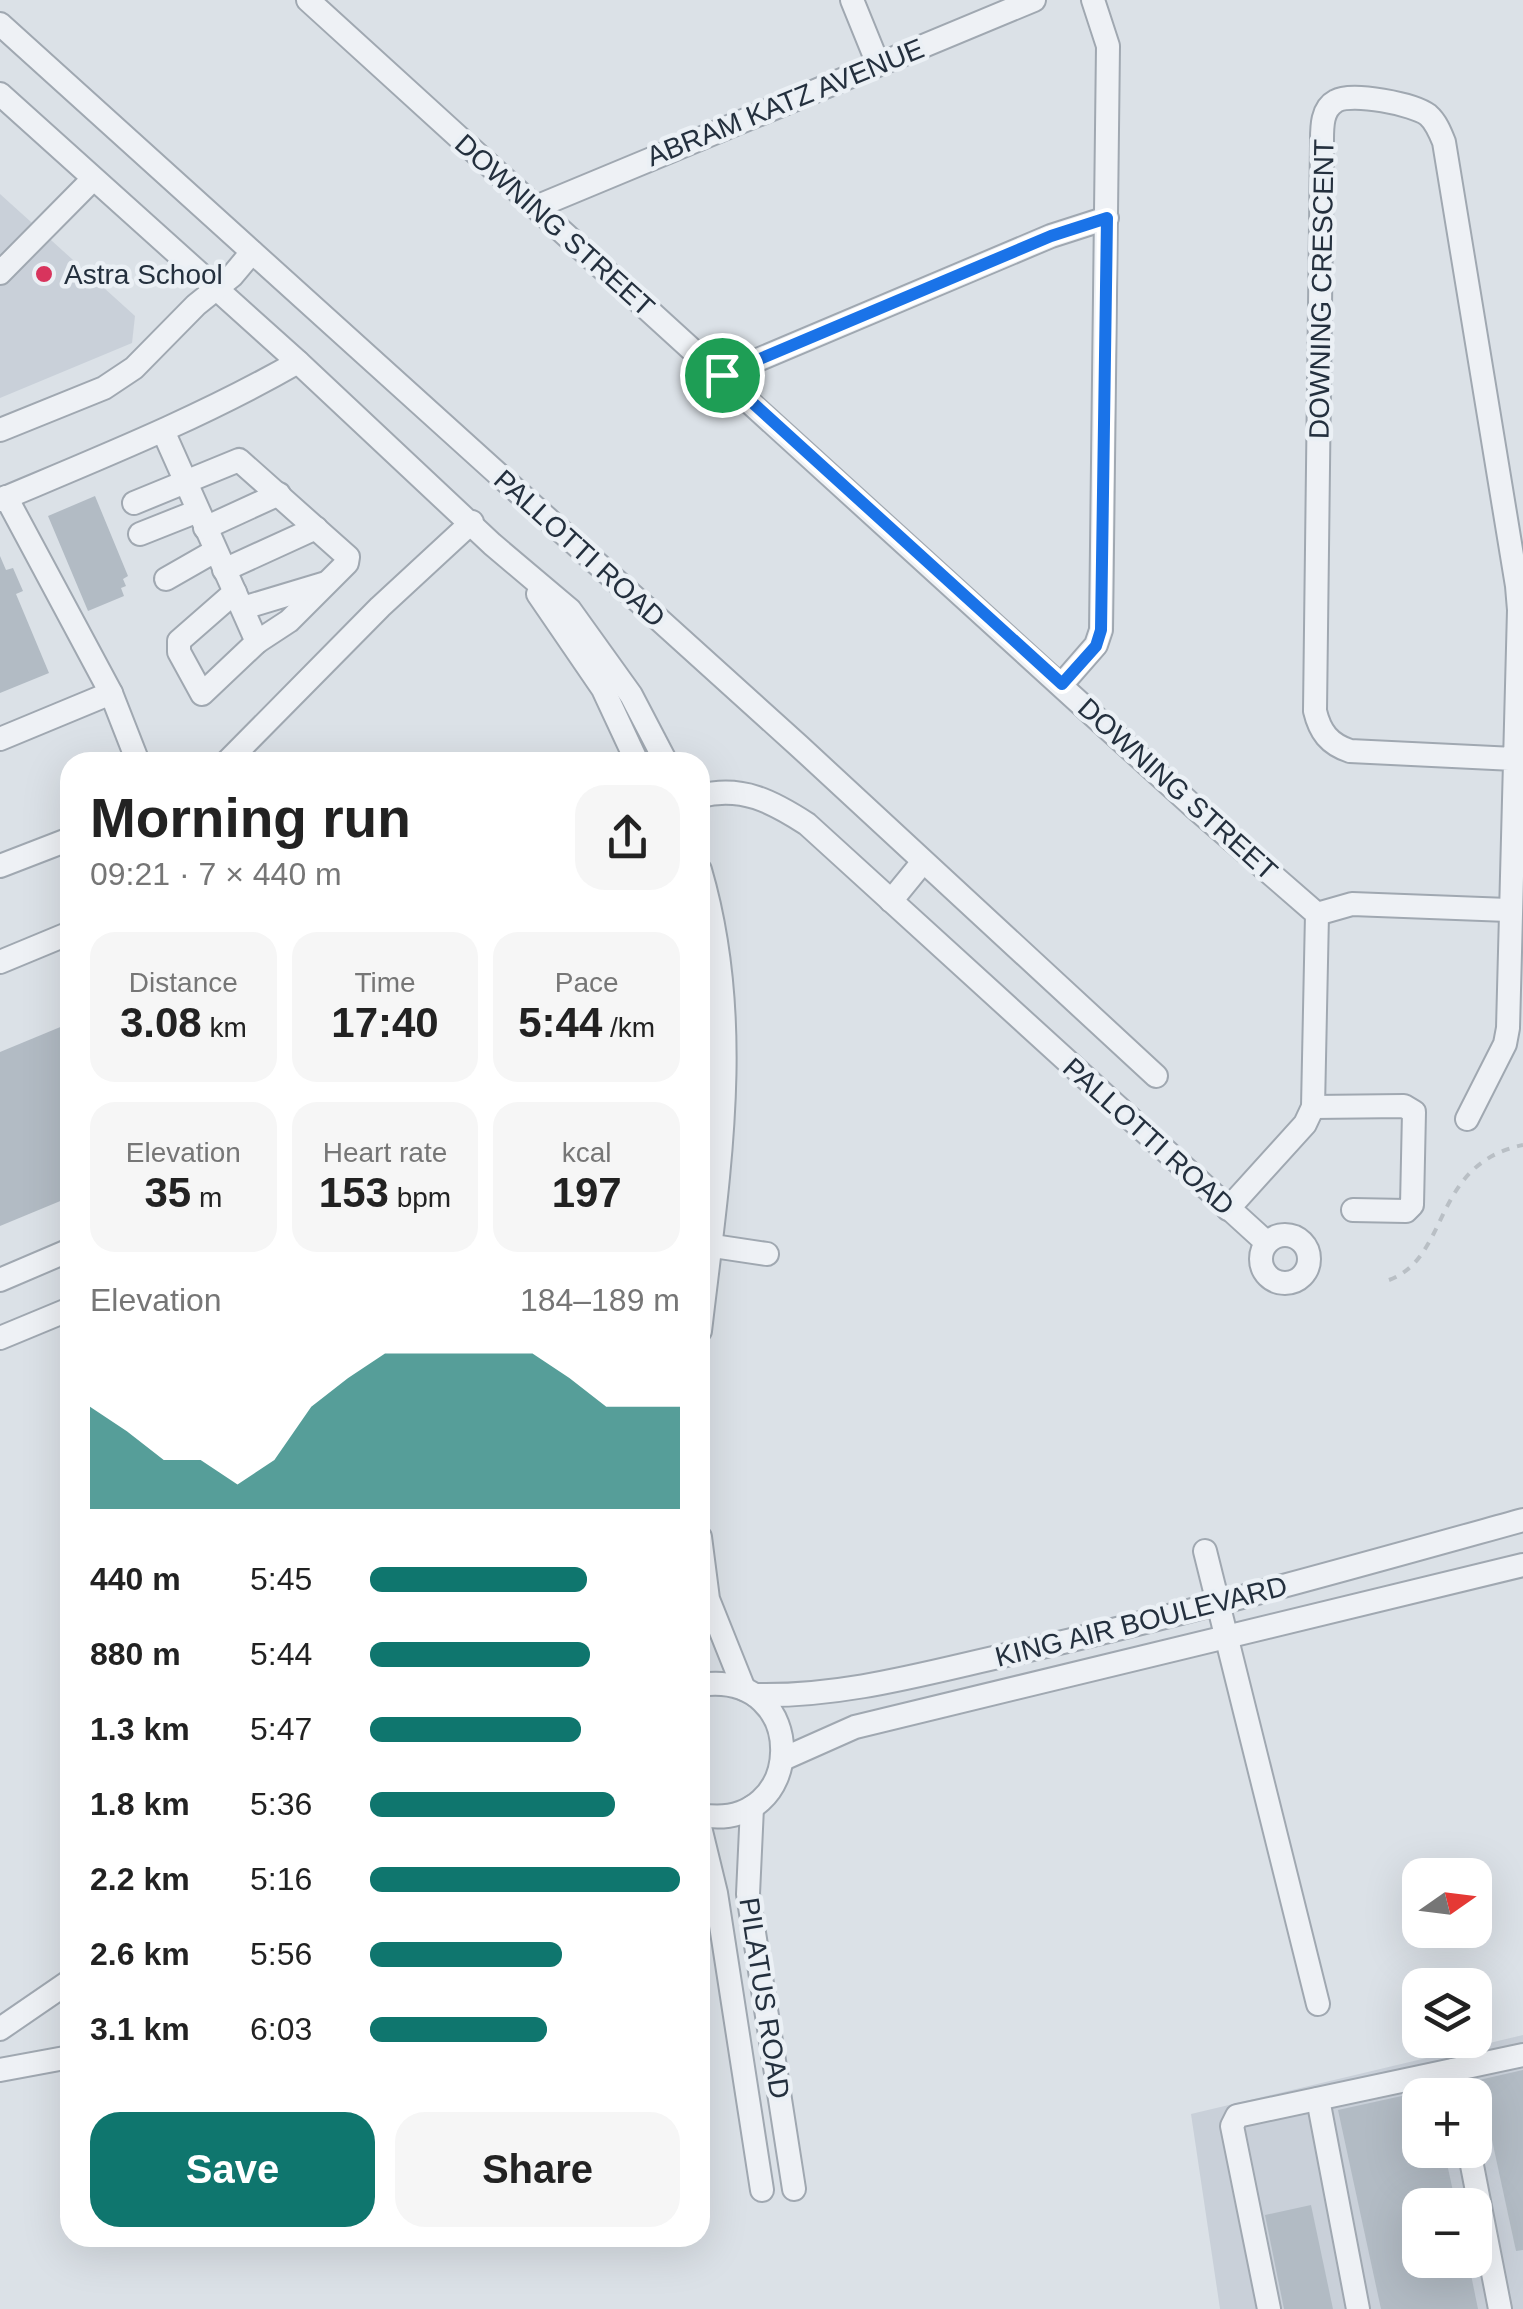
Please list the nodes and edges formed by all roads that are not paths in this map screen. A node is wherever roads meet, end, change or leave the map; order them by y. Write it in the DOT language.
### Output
graph roads {
  1 [pos="308,0"];
  2 [pos="852,0"];
  3 [pos="1034,0"];
  4 [pos="1093,0"];
  5 [pos="0,24"];
  6 [pos="878,64"];
  7 [pos="0,94"];
  8 [pos="93,179"];
  9 [pos="536,207"];
  10 [pos="1107,218"];
  11 [pos="252,252"];
  12 [pos="0,273"];
  13 [pos="215,290"];
  14 [pos="298,362"];
  15 [pos="722,375"];
  16 [pos="0,430"];
  17 [pos="164,432"];
  18 [pos="185,482"];
  19 [pos="279,494"];
  20 [pos="3,498"];
  21 [pos="134,503"];
  22 [pos="202,519"];
  23 [pos="472,522"];
  24 [pos="316,528"];
  25 [pos="140,534"];
  26 [pos="220,560"];
  27 [pos="522,571"];
  28 [pos="166,579"];
  29 [pos="328,582"];
  30 [pos="239,600"];
  31 [pos="258,642"];
  32 [pos="1062,684"];
  33 [pos="111,693"];
  34 [pos="0,739"];
  35 [pos="134,752"];
  36 [pos="237,752"];
  37 [pos="632,752"];
  38 [pos="661,752"];
  39 [pos="1514,759"];
  40 [pos="710,795"];
  41 [pos="60,843"];
  42 [pos="922,863"];
  43 [pos="0,866"];
  44 [pos="890,901"];
  45 [pos="1508,910"];
  46 [pos="710,914"];
  47 [pos="1316,914"];
  48 [pos="60,937"];
  49 [pos="0,962"];
  50 [pos="1514,1046"];
  51 [pos="1156,1076"];
  52 [pos="1313,1106"];
  53 [pos="1467,1119"];
  54 [pos="1228,1209"];
  55 [pos="1354,1210"];
  56 [pos="710,1215"];
  57 [pos="1266,1242"];
  58 [pos="710,1246"];
  59 [pos="60,1254"];
  60 [pos="767,1254"];
  61 [pos="0,1280"];
  62 [pos="60,1312"];
  63 [pos="0,1338"];
  64 [pos="1523,1520"];
  65 [pos="1205,1551"];
  66 [pos="1523,1565"];
  67 [pos="710,1603"];
  68 [pos="1218,1604"];
  69 [pos="1225,1636"];
  70 [pos="710,1684"];
  71 [pos="750,1692"];
  72 [pos="783,1759"];
  73 [pos="752,1807"];
  74 [pos="710,1814"];
  75 [pos="710,1868"];
  76 [pos="60,1989"];
  77 [pos="1318,2004"];
  78 [pos="0,2029"];
  79 [pos="1523,2055"];
  80 [pos="60,2059"];
  81 [pos="0,2070"];
  82 [pos="1453,2070"];
  83 [pos="1455,2078"];
  84 [pos="1318,2099"];
  85 [pos="1473,2168"];
  86 [pos="794,2189"];
  87 [pos="762,2190"];
  88 [pos="1268,2309"];
  89 [pos="1358,2309"];
  90 [pos="1500,2309"];
  1 -- 9 [label="street, DOWNING STREET"];
  2 -- 6 [label="street"];
  3 -- 6 [label="street, ABRAM KATZ AVENUE"];
  4 -- 10 [label="street"];
  5 -- 11 [label="street, PALLOTTI ROAD"];
  6 -- 9 [label="street, ABRAM KATZ AVENUE"];
  7 -- 8 [label="street, PALLOTTI ROAD"];
  8 -- 12 [label="street"];
  8 -- 13 [label="street, PALLOTTI ROAD"];
  9 -- 15 [label="street, DOWNING STREET"];
  10 -- 15 [label="street"];
  10 -- 32 [label="street"];
  11 -- 13 [label="street"];
  11 -- 42 [label="street, PALLOTTI ROAD"];
  13 -- 14 [label="street, PALLOTTI ROAD"];
  13 -- 16 [label="street"];
  14 -- 17 [label="street"];
  14 -- 23 [label="street, PALLOTTI ROAD"];
  15 -- 32 [label="street, DOWNING STREET"];
  17 -- 18 [label="street"];
  17 -- 20 [label="street"];
  18 -- 19 [label="street"];
  18 -- 21 [label="street"];
  18 -- 22 [label="street"];
  19 -- 22 [label="street"];
  19 -- 24 [label="street"];
  20 -- 33 [label="street"];
  22 -- 25 [label="street"];
  22 -- 26 [label="street"];
  23 -- 27 [label="street, PALLOTTI ROAD"];
  23 -- 36 [label="street"];
  24 -- 26 [label="street"];
  24 -- 29 [label="street"];
  26 -- 28 [label="street"];
  26 -- 30 [label="street"];
  27 -- 37 [label="street"];
  27 -- 38 [label="street"];
  29 -- 30 [label="street"];
  29 -- 31 [label="street"];
  30 -- 31 [label="street"];
  30 -- 31 [label="street"];
  32 -- 47 [label="street, DOWNING STREET"];
  33 -- 34 [label="street"];
  33 -- 35 [label="street"];
  39 -- 39 [label="street, DOWNING CRESCENT"];
  39 -- 45 [label="street, DOWNING CRESCENT"];
  40 -- 44 [label="street, PALLOTTI ROAD"];
  41 -- 43 [label="street"];
  42 -- 44 [label="street"];
  42 -- 51 [label="street, PALLOTTI ROAD"];
  44 -- 54 [label="street, PALLOTTI ROAD"];
  45 -- 47 [label="street"];
  45 -- 50 [label="street, DOWNING CRESCENT"];
  46 -- 56 [label="street"];
  47 -- 52 [label="street"];
  48 -- 49 [label="street"];
  50 -- 53 [label="street"];
  52 -- 54 [label="street"];
  52 -- 55 [label="street"];
  54 -- 57 [label="street, PALLOTTI ROAD"];
  58 -- 60 [label="street"];
  59 -- 61 [label="street"];
  62 -- 63 [label="street"];
  64 -- 68 [label="street, KING AIR BOULEVARD"];
  65 -- 68 [label="street"];
  66 -- 69 [label="street, KING AIR BOULEVARD"];
  67 -- 71 [label="street"];
  68 -- 69 [label="street"];
  68 -- 71 [label="street, KING AIR BOULEVARD"];
  69 -- 72 [label="street, KING AIR BOULEVARD"];
  69 -- 77 [label="street"];
  70 -- 71 [label="street, KING AIR BOULEVARD"];
  71 -- 72 [label="street"];
  72 -- 73 [label="street"];
  73 -- 74 [label="street"];
  73 -- 86 [label="street, PILATUS ROAD"];
  75 -- 87 [label="street, PILATUS ROAD"];
  76 -- 78 [label="street"];
  79 -- 82 [label="street"];
  80 -- 81 [label="street"];
  82 -- 83 [label="street"];
  82 -- 84 [label="street"];
  84 -- 88 [label="street"];
  84 -- 89 [label="street"];
  85 -- 90 [label="street"];
}
